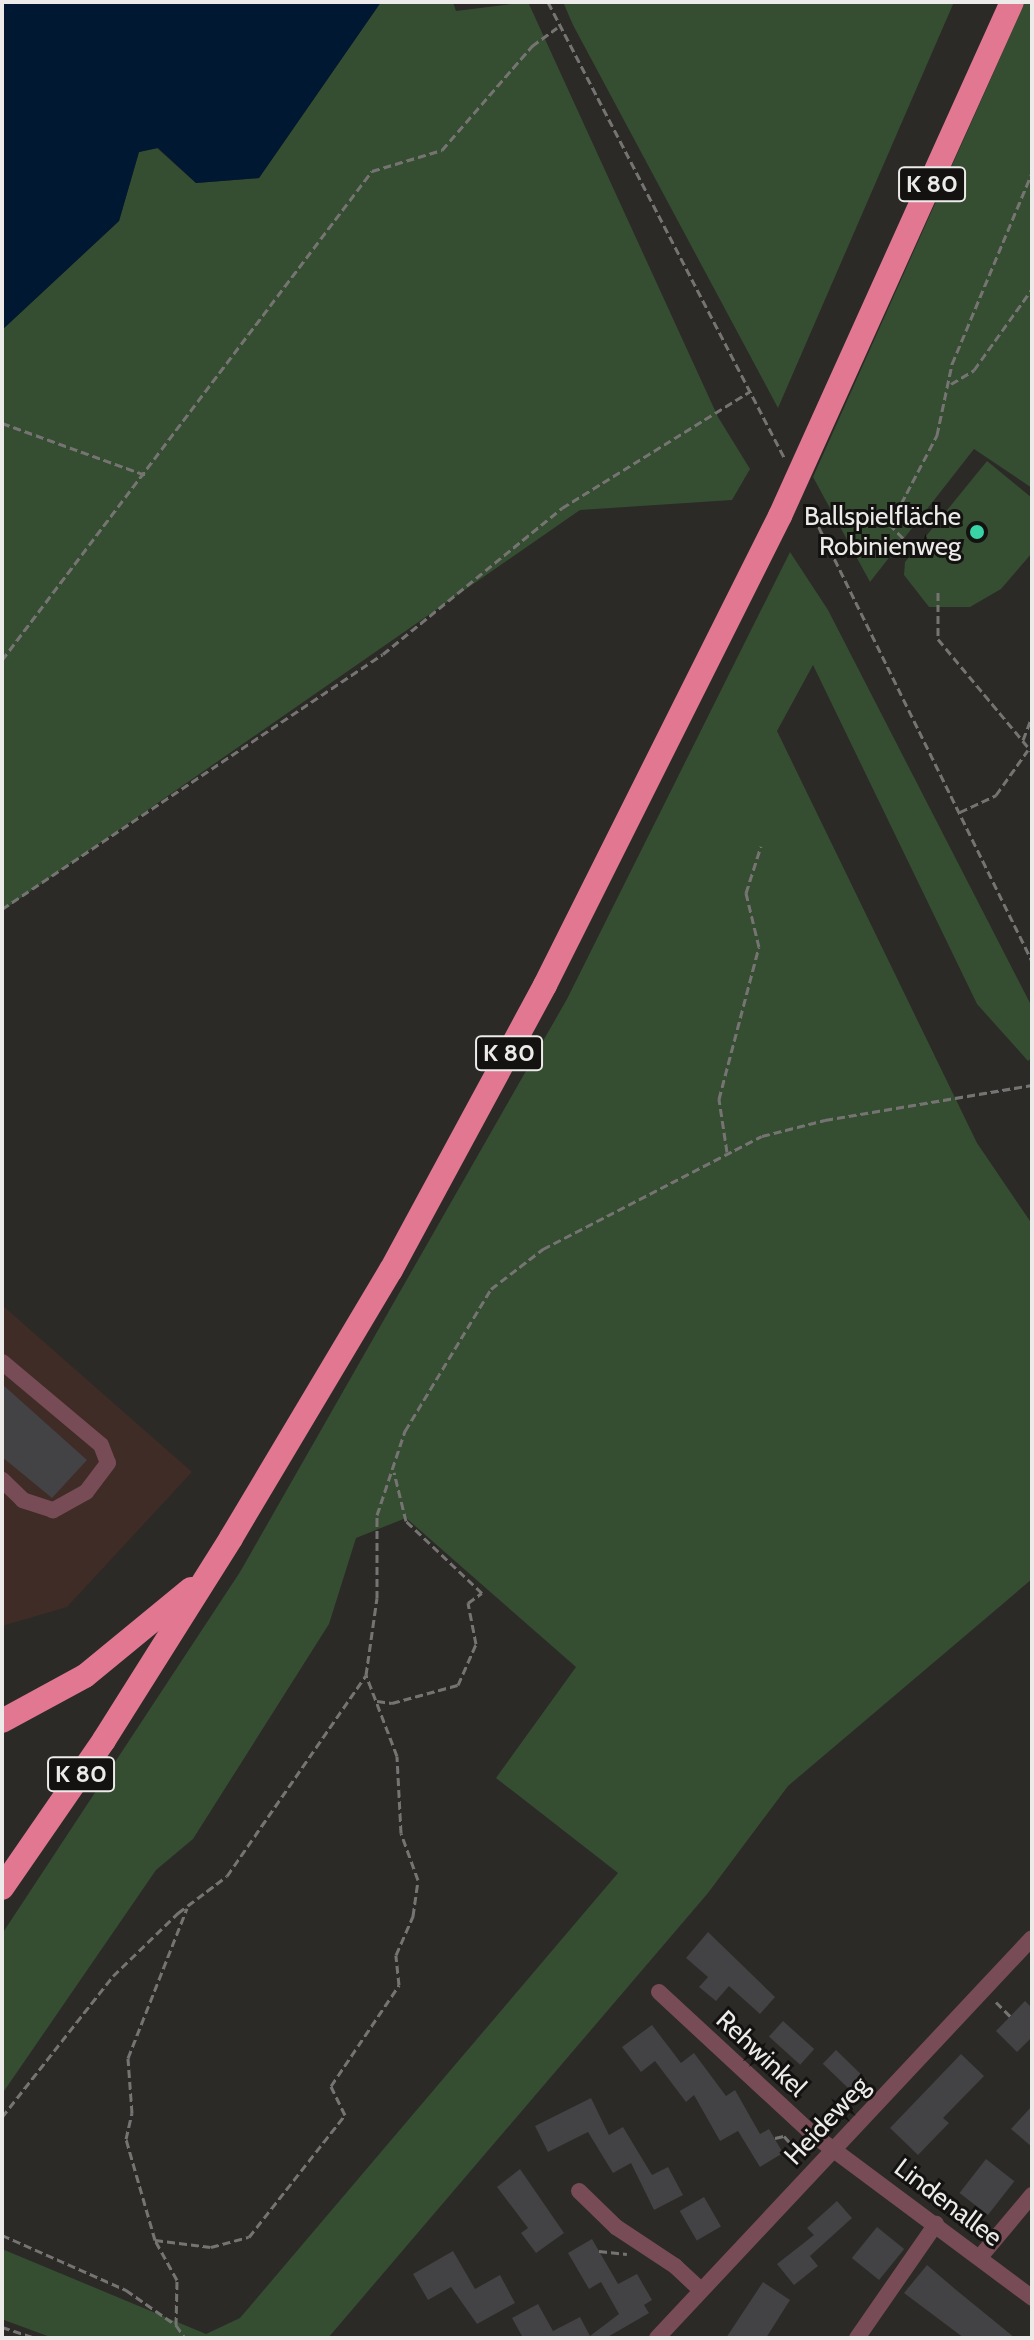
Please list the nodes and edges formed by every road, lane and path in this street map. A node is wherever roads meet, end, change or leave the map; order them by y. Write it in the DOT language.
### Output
graph roads {
  1 [pos="548,2"];
  2 [pos="1012,2"];
  3 [pos="557,28"];
  4 [pos="1032,173"];
  5 [pos="1032,289"];
  6 [pos="951,384"];
  7 [pos="749,392"];
  8 [pos="764,420"];
  9 [pos="2,423"];
  10 [pos="146,475"];
  11 [pos="920,555"];
  12 [pos="843,573"];
  13 [pos="938,592"];
  14 [pos="2,660"];
  15 [pos="1032,717"];
  16 [pos="1023,740"];
  17 [pos="1030,751"];
  18 [pos="960,812"];
  19 [pos="761,846"];
  20 [pos="2,909"];
  21 [pos="1032,961"];
  22 [pos="1032,1085"];
  23 [pos="727,1152"];
  24 [pos="2,1362"];
  25 [pos="393,1468"];
  26 [pos="2,1480"];
  27 [pos="208,1574"];
  28 [pos="366,1675"];
  29 [pos="377,1701"];
  30 [pos="2,1721"];
  31 [pos="2,1888"];
  32 [pos="188,1905"];
  33 [pos="1032,1938"];
  34 [pos="659,1992"];
  35 [pos="990,1997"];
  36 [pos="1010,2016"];
  37 [pos="2,2117"];
  38 [pos="775,2138"];
  39 [pos="793,2146"];
  40 [pos="833,2149"];
  41 [pos="579,2191"];
  42 [pos="1032,2195"];
  43 [pos="936,2224"];
  44 [pos="2,2235"];
  45 [pos="155,2240"];
  46 [pos="599,2251"];
  47 [pos="635,2255"];
  48 [pos="980,2257"];
  49 [pos="701,2290"];
  50 [pos="1032,2298"];
  51 [pos="176,2325"];
  52 [pos="2,2327"];
  53 [pos="35,2338"];
  54 [pos="185,2338"];
  55 [pos="657,2338"];
  56 [pos="857,2338"];
  1 -- 3 [label="path"];
  2 -- 27 [label="highway, K 80"];
  3 -- 7 [label="path"];
  3 -- 10 [label="path"];
  4 -- 6 [label="path"];
  5 -- 6 [label="path"];
  6 -- 11 [label="path"];
  7 -- 8 [label="path"];
  7 -- 20 [label="path"];
  9 -- 10 [label="path"];
  10 -- 14 [label="path"];
  12 -- 18 [label="path"];
  13 -- 16 [label="path"];
  15 -- 16 [label="path"];
  16 -- 17 [label="path"];
  17 -- 18 [label="path"];
  18 -- 21 [label="path"];
  19 -- 23 [label="path"];
  22 -- 23 [label="path"];
  23 -- 25 [label="path"];
  24 -- 26 [label="street"];
  25 -- 28 [label="path"];
  25 -- 29 [label="path"];
  27 -- 30 [label="highway"];
  27 -- 31 [label="highway, K 80"];
  28 -- 29 [label="path"];
  28 -- 32 [label="path"];
  29 -- 45 [label="path"];
  32 -- 37 [label="path"];
  32 -- 45 [label="path"];
  33 -- 40 [label="street, Heideweg"];
  34 -- 40 [label="street, Rehwinkel"];
  35 -- 36 [label="path"];
  38 -- 39 [label="path"];
  40 -- 43 [label="street, Lindenallee"];
  40 -- 49 [label="street, Heideweg"];
  41 -- 49 [label="street"];
  42 -- 48 [label="street"];
  43 -- 48 [label="street, Lindenallee"];
  43 -- 56 [label="street"];
  44 -- 51 [label="path"];
  45 -- 51 [label="path"];
  46 -- 47 [label="path"];
  48 -- 50 [label="street, Lindenallee"];
  49 -- 55 [label="street, Heideweg"];
  51 -- 54 [label="path"];
  52 -- 53 [label="path"];
}
